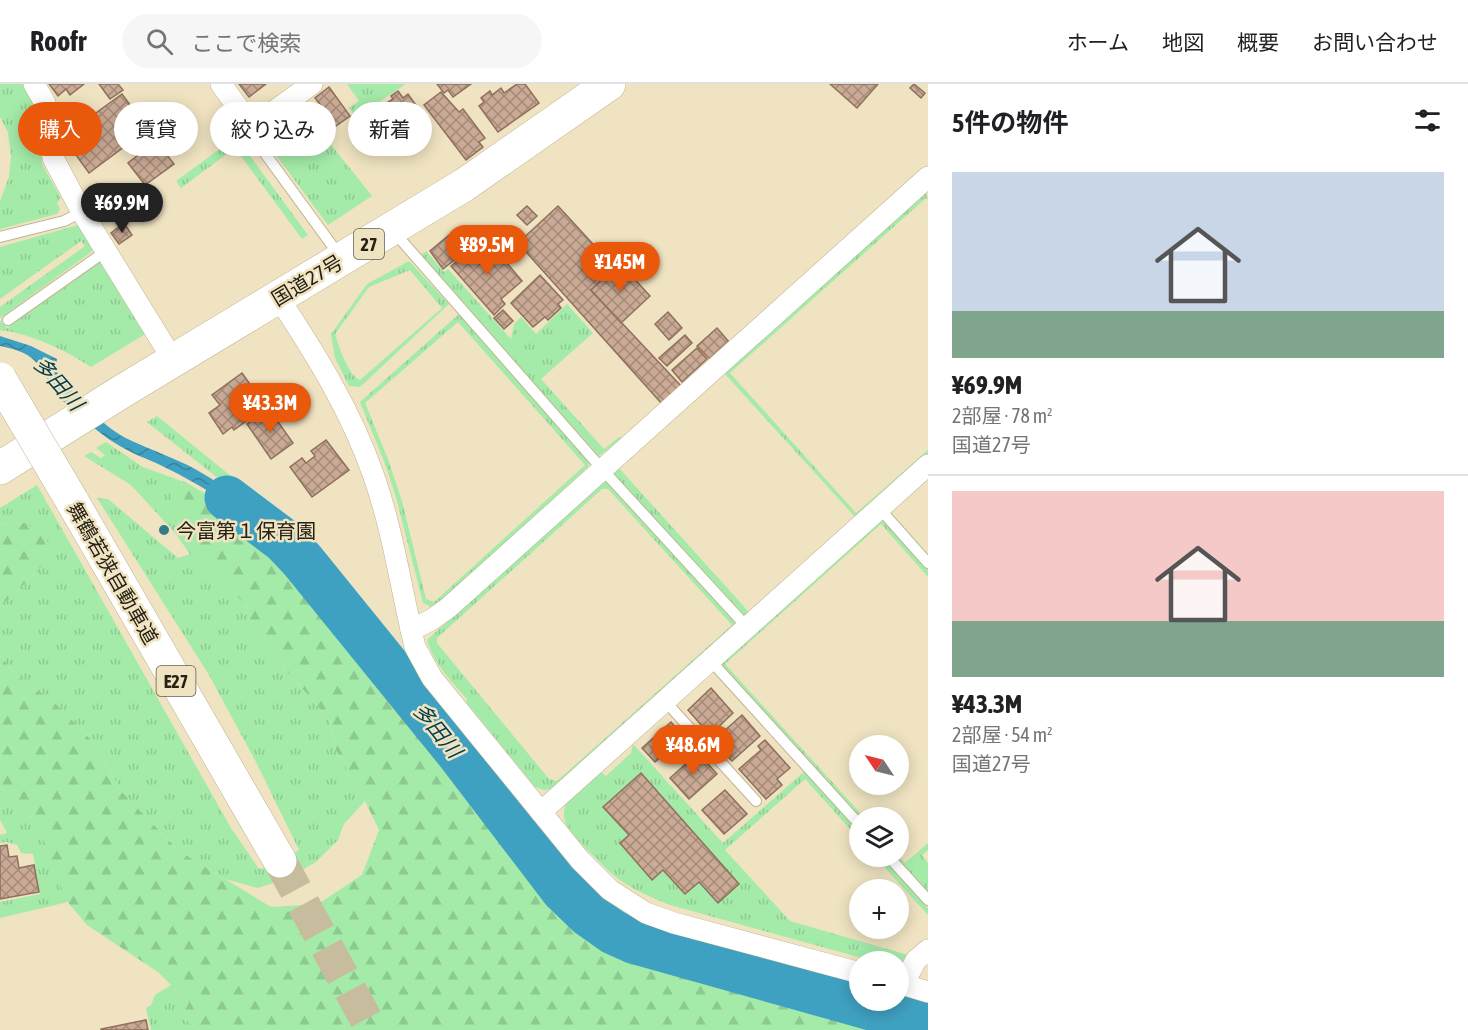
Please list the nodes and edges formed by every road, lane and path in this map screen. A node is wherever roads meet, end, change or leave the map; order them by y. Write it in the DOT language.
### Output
graph roads {
  1 [pos="34,84"];
  2 [pos="221,84"];
  3 [pos="312,84"];
  4 [pos="609,84"];
  5 [pos="234,102"];
  6 [pos="287,102"];
  7 [pos="267,156"];
  8 [pos="928,177"];
  9 [pos="82,212"];
  10 [pos="392,230"];
  11 [pos="0,237"];
  12 [pos="106,251"];
  13 [pos="342,260"];
  14 [pos="278,297"];
  15 [pos="8,321"];
  16 [pos="173,360"];
  17 [pos="0,379"];
  18 [pos="928,465"];
  19 [pos="0,468"];
  20 [pos="602,469"];
  21 [pos="879,508"];
  22 [pos="928,564"];
  23 [pos="747,627"];
  24 [pos="411,630"];
  25 [pos="710,660"];
  26 [pos="665,700"];
  27 [pos="756,801"];
  28 [pos="541,812"];
  29 [pos="849,813"];
  30 [pos="280,861"];
  31 [pos="898,867"];
  32 [pos="928,900"];
  33 [pos="928,950"];
  34 [pos="849,970"];
  35 [pos="909,971"];
  36 [pos="909,986"];
  37 [pos="928,992"];
  1 -- 9 [label="street"];
  2 -- 5 [label="street"];
  3 -- 6 [label="street"];
  4 -- 10 [label="highway, 国道27号 / 27"];
  7 -- 13 [label="lane"];
  8 -- 20 [label="street"];
  9 -- 11 [label="lane"];
  9 -- 12 [label="street"];
  10 -- 13 [label="highway, 国道27号 / 27"];
  10 -- 20 [label="lane"];
  12 -- 15 [label="lane"];
  12 -- 16 [label="street"];
  13 -- 14 [label="highway, 国道27号 / 27"];
  14 -- 16 [label="highway, 国道27号 / 27"];
  14 -- 24 [label="street"];
  16 -- 19 [label="highway, 国道27号 / 27"];
  17 -- 30 [label="highway, 舞鶴若狭自動車道 / E27, bridge"];
  18 -- 21 [label="street"];
  20 -- 23 [label="lane"];
  20 -- 24 [label="street"];
  21 -- 22 [label="lane"];
  21 -- 23 [label="street"];
  23 -- 25 [label="street"];
  24 -- 28 [label="street"];
  25 -- 26 [label="street"];
  25 -- 29 [label="lane"];
  26 -- 27 [label="lane"];
  26 -- 28 [label="street"];
  28 -- 34 [label="street"];
  31 -- 32 [label="lane"];
  33 -- 35 [label="street"];
  36 -- 37 [label="street"];
}
